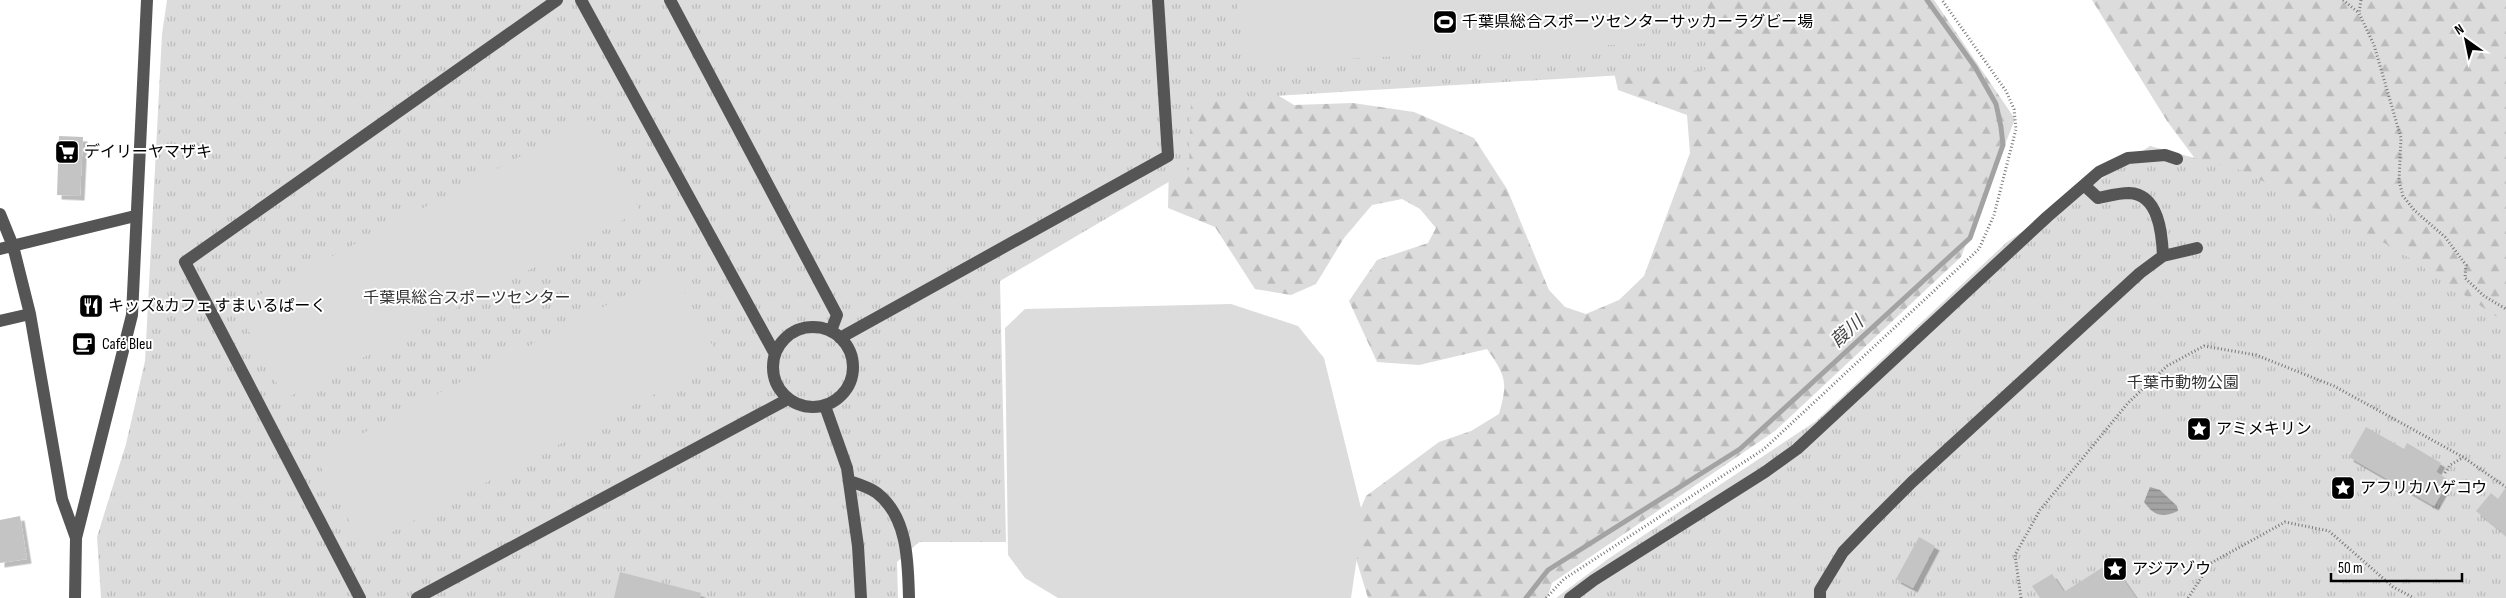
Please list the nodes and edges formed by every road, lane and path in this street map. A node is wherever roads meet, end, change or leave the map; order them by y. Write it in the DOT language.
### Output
graph roads {
  1 [pos="147,0"];
  2 [pos="558,0"];
  3 [pos="581,0"];
  4 [pos="670,0"];
  5 [pos="1158,0"];
  6 [pos="1942,0"];
  7 [pos="2344,0"];
  8 [pos="2361,0"];
  9 [pos="2359,13"];
  10 [pos="2176,159"];
  11 [pos="2084,185"];
  12 [pos="0,214"];
  13 [pos="135,216"];
  14 [pos="13,246"];
  15 [pos="2197,248"];
  16 [pos="0,249"];
  17 [pos="2163,256"];
  18 [pos="2506,309"];
  19 [pos="30,314"];
  20 [pos="0,321"];
  21 [pos="836,334"];
  22 [pos="775,354"];
  23 [pos="788,399"];
  24 [pos="826,406"];
  25 [pos="2463,457"];
  26 [pos="2445,473"];
  27 [pos="848,481"];
  28 [pos="2506,487"];
  29 [pos="76,538"];
  30 [pos="75,598"];
  31 [pos="360,598"];
  32 [pos="417,598"];
  33 [pos="861,598"];
  34 [pos="909,598"];
  35 [pos="1546,598"];
  36 [pos="1570,598"];
  37 [pos="1820,598"];
  38 [pos="2022,598"];
  39 [pos="2188,598"];
  40 [pos="2414,598"];
  1 -- 13 [label="street"];
  2 -- 31 [label="street"];
  3 -- 22 [label="street"];
  4 -- 21 [label="street"];
  5 -- 21 [label="street"];
  6 -- 35 [label="path"];
  7 -- 9 [label="path"];
  8 -- 9 [label="path"];
  9 -- 18 [label="path"];
  10 -- 11 [label="street"];
  11 -- 17 [label="street"];
  11 -- 36 [label="street"];
  12 -- 14 [label="street"];
  13 -- 14 [label="street"];
  13 -- 29 [label="street"];
  14 -- 16 [label="street"];
  14 -- 19 [label="street"];
  15 -- 17 [label="street"];
  17 -- 37 [label="street"];
  19 -- 20 [label="street"];
  19 -- 29 [label="street"];
  21 -- 22 [label="street"];
  21 -- 24 [label="street"];
  22 -- 23 [label="street"];
  23 -- 24 [label="street"];
  23 -- 32 [label="street"];
  24 -- 27 [label="street"];
  25 -- 26 [label="path"];
  25 -- 28 [label="path"];
  25 -- 38 [label="path"];
  27 -- 33 [label="street"];
  27 -- 34 [label="street"];
  29 -- 30 [label="street"];
  39 -- 40 [label="path"];
}
